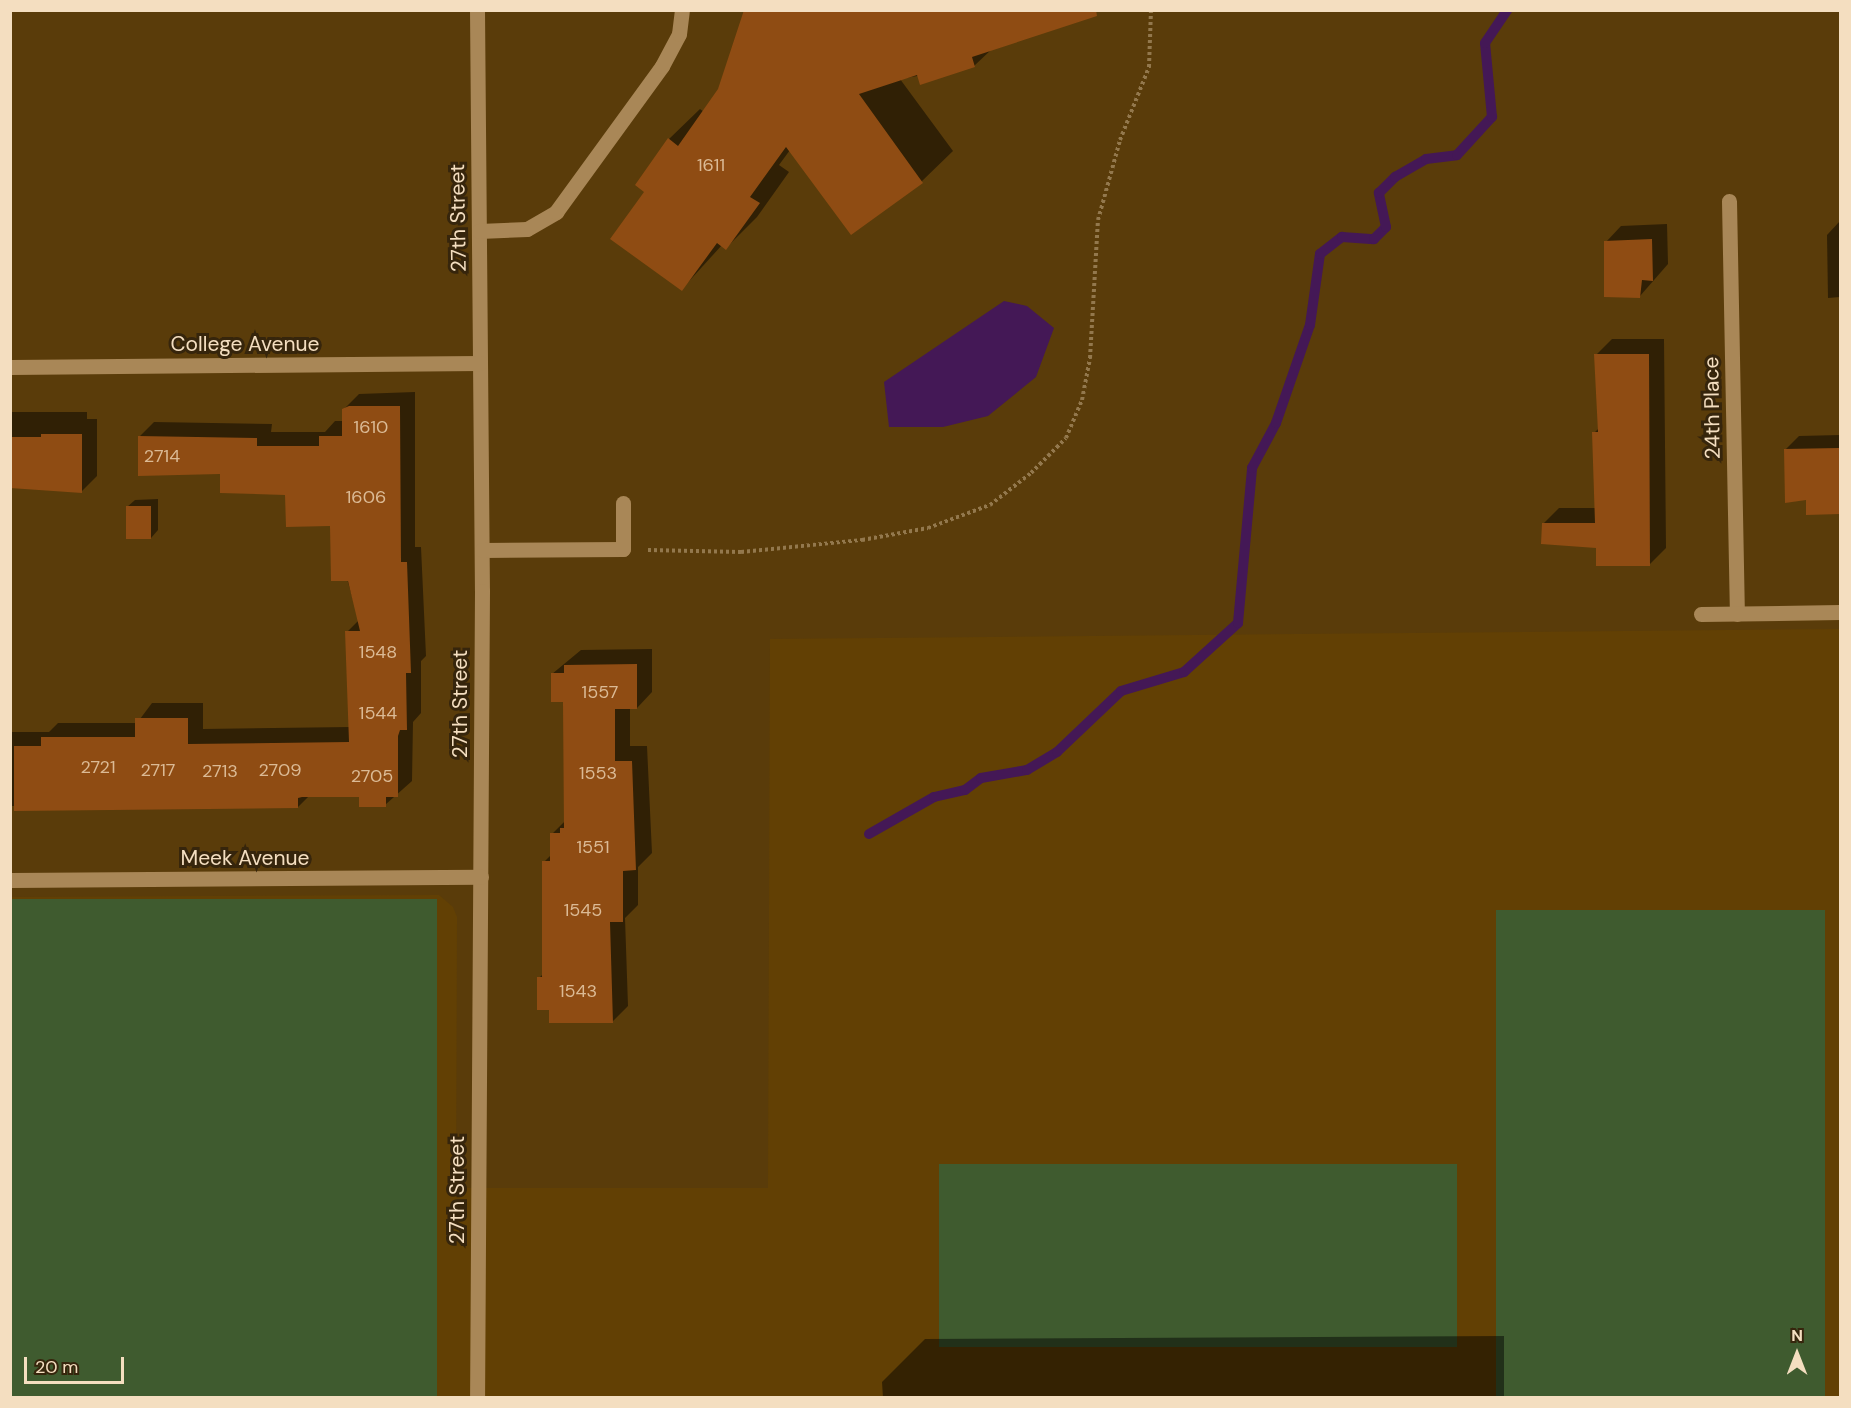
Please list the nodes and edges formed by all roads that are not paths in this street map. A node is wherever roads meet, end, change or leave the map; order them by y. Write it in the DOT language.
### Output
graph roads {
  1 [pos="477,10"];
  2 [pos="682,10"];
  3 [pos="1729,201"];
  4 [pos="479,231"];
  5 [pos="480,363"];
  6 [pos="10,367"];
  7 [pos="623,503"];
  8 [pos="482,550"];
  9 [pos="1840,612"];
  10 [pos="1701,614"];
  11 [pos="1737,614"];
  12 [pos="481,877"];
  13 [pos="10,880"];
  14 [pos="477,1398"];
  1 -- 4 [label="street, 27th Street"];
  2 -- 4 [label="street"];
  3 -- 11 [label="street, 24th Place"];
  4 -- 5 [label="street, 27th Street"];
  5 -- 6 [label="street, College Avenue"];
  5 -- 8 [label="street, 27th Street"];
  7 -- 8 [label="street"];
  8 -- 12 [label="street, 27th Street"];
  9 -- 11 [label="street"];
  10 -- 11 [label="street"];
  12 -- 13 [label="street, Meek Avenue"];
  12 -- 14 [label="street, 27th Street"];
}
